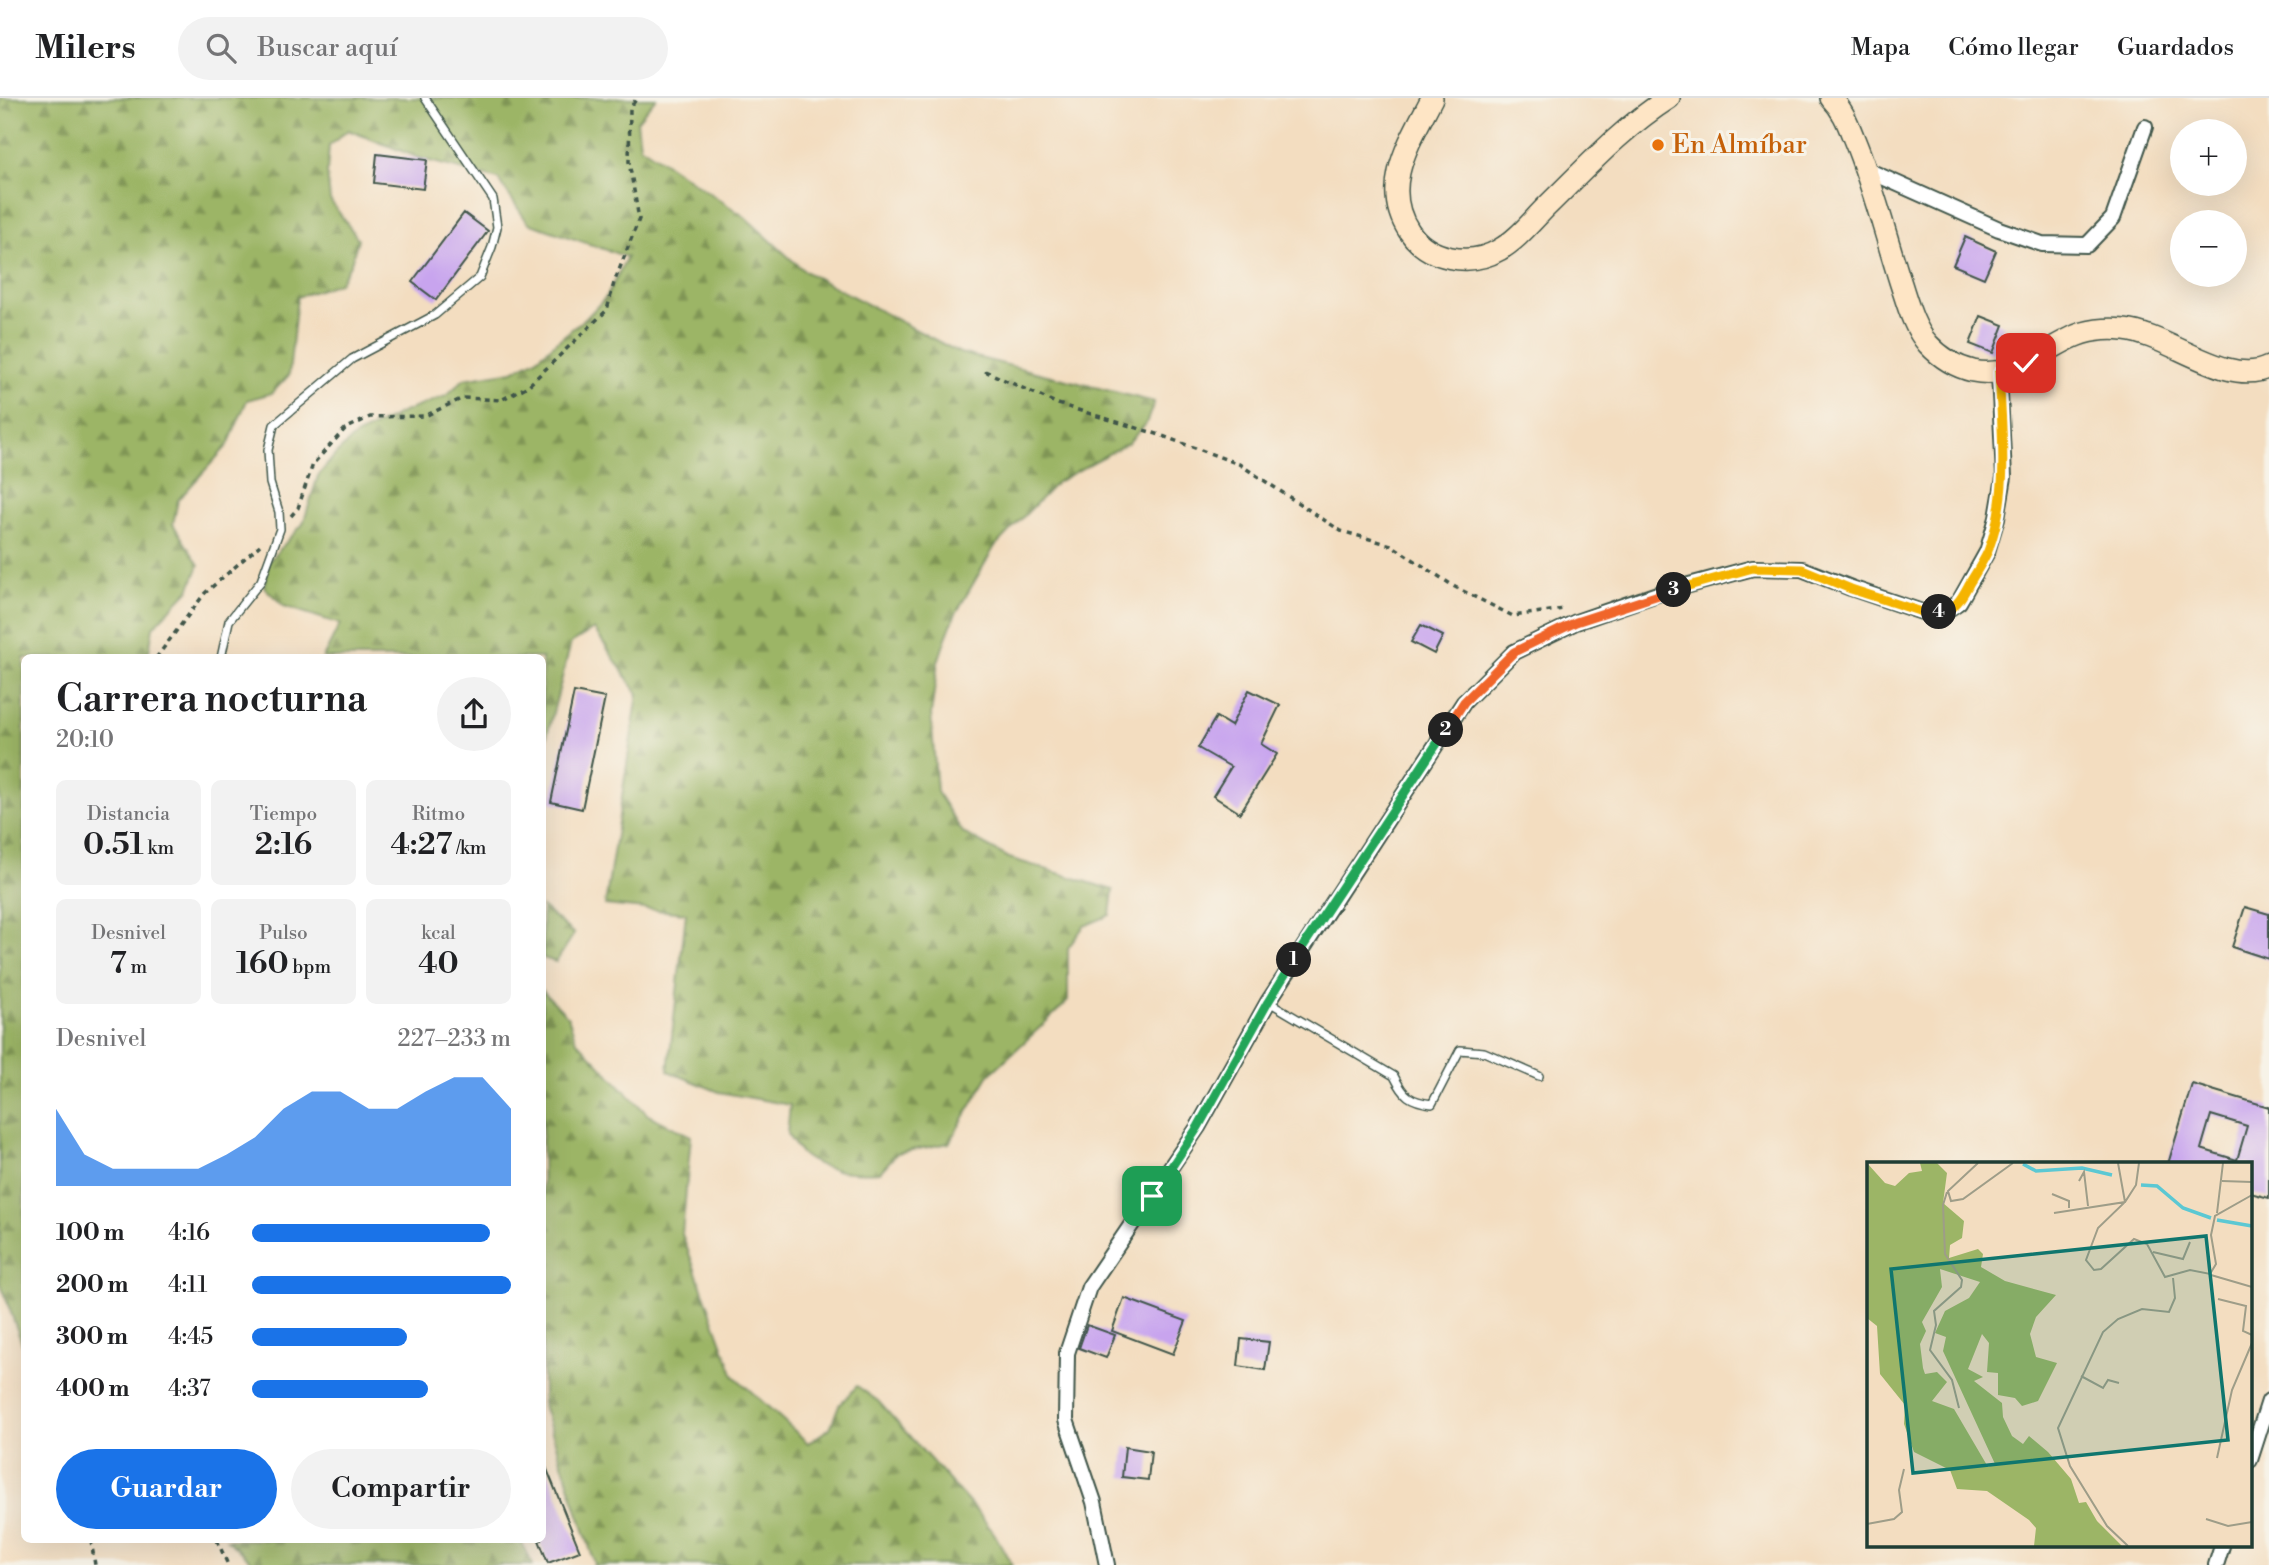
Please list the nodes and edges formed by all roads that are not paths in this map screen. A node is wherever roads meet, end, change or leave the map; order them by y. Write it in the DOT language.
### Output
graph roads {
  1 [pos="425,98"];
  2 [pos="1432,98"];
  3 [pos="1831,98"];
  4 [pos="1660,101"];
  5 [pos="2145,127"];
  6 [pos="1867,170"];
  7 [pos="2267,370"];
  8 [pos="1999,373"];
  9 [pos="222,654"];
  10 [pos="1268,1002"];
  11 [pos="1539,1076"];
  12 [pos="2269,1401"];
  13 [pos="2252,1454"];
  14 [pos="2221,1548"];
  15 [pos="1107,1565"];
  16 [pos="2216,1565"];
  1 -- 9 [label="lane"];
  2 -- 4 [label="main road"];
  3 -- 6 [label="main road"];
  5 -- 6 [label="street"];
  6 -- 8 [label="main road"];
  7 -- 8 [label="main road"];
  8 -- 10 [label="street"];
  10 -- 11 [label="lane"];
  10 -- 15 [label="street"];
  12 -- 13 [label="street"];
  14 -- 16 [label="street"];
}
